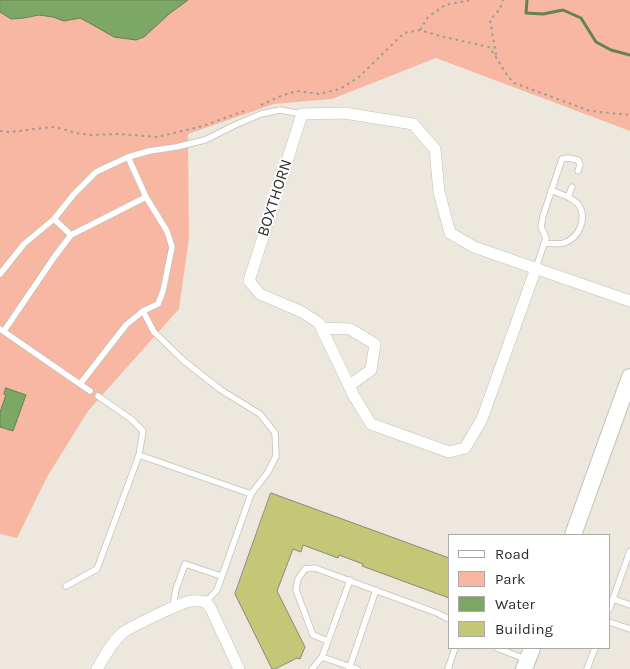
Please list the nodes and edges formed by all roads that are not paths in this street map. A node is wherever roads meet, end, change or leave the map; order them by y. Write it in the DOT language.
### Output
graph roads {
  1 [pos="302,114"];
  2 [pos="128,157"];
  3 [pos="578,171"];
  4 [pos="572,187"];
  5 [pos="551,190"];
  6 [pos="146,197"];
  7 [pos="568,197"];
  8 [pos="54,218"];
  9 [pos="72,235"];
  10 [pos="544,243"];
  11 [pos="536,268"];
  12 [pos="1,270"];
  13 [pos="630,301"];
  14 [pos="143,311"];
  15 [pos="322,328"];
  16 [pos="2,330"];
  17 [pos="630,376"];
  18 [pos="80,384"];
  19 [pos="350,386"];
  20 [pos="90,391"];
  21 [pos="98,396"];
  22 [pos="139,455"];
  23 [pos="251,494"];
  24 [pos="573,534"];
  25 [pos="630,550"];
  26 [pos="221,576"];
  27 [pos="350,580"];
  28 [pos="66,586"];
  29 [pos="376,590"];
  30 [pos="613,599"];
  31 [pos="206,602"];
  32 [pos="630,605"];
  33 [pos="610,607"];
  34 [pos="173,608"];
  35 [pos="448,619"];
  36 [pos="610,622"];
  37 [pos="630,629"];
  38 [pos="328,641"];
  39 [pos="456,649"];
  40 [pos="500,649"];
  41 [pos="595,649"];
  42 [pos="322,657"];
  43 [pos="528,659"];
  44 [pos="350,668"];
  45 [pos="97,669"];
  46 [pos="239,669"];
  47 [pos="312,669"];
  48 [pos="357,669"];
  49 [pos="448,669"];
  50 [pos="587,669"];
  1 -- 2 [label="lane"];
  1 -- 11 [label="street"];
  1 -- 15 [label="street, BOXTHORN"];
  2 -- 6 [label="lane"];
  2 -- 8 [label="lane"];
  3 -- 5 [label="lane"];
  4 -- 7 [label="lane"];
  5 -- 7 [label="lane"];
  5 -- 10 [label="lane"];
  6 -- 9 [label="lane"];
  6 -- 14 [label="lane"];
  7 -- 10 [label="lane"];
  8 -- 9 [label="lane"];
  8 -- 12 [label="lane"];
  9 -- 16 [label="lane"];
  10 -- 11 [label="lane"];
  11 -- 13 [label="street"];
  11 -- 19 [label="street"];
  14 -- 18 [label="lane"];
  14 -- 23 [label="lane"];
  15 -- 19 [label="street"];
  15 -- 19 [label="street"];
  16 -- 18 [label="lane"];
  17 -- 24 [label="main road"];
  18 -- 20 [label="lane"];
  21 -- 22 [label="lane"];
  22 -- 23 [label="lane"];
  22 -- 28 [label="lane"];
  23 -- 26 [label="lane"];
  25 -- 30 [label="lane"];
  26 -- 31 [label="lane"];
  26 -- 34 [label="lane"];
  27 -- 29 [label="lane"];
  27 -- 38 [label="lane"];
  27 -- 38 [label="lane"];
  29 -- 35 [label="lane"];
  29 -- 44 [label="lane"];
  30 -- 32 [label="lane"];
  30 -- 33 [label="lane"];
  31 -- 34 [label="street"];
  31 -- 46 [label="street"];
  34 -- 45 [label="street"];
  36 -- 37 [label="lane"];
  38 -- 42 [label="lane"];
  39 -- 49 [label="lane"];
  40 -- 43 [label="lane"];
  41 -- 50 [label="lane"];
  42 -- 44 [label="lane"];
  42 -- 47 [label="lane"];
  44 -- 48 [label="lane"];
}
